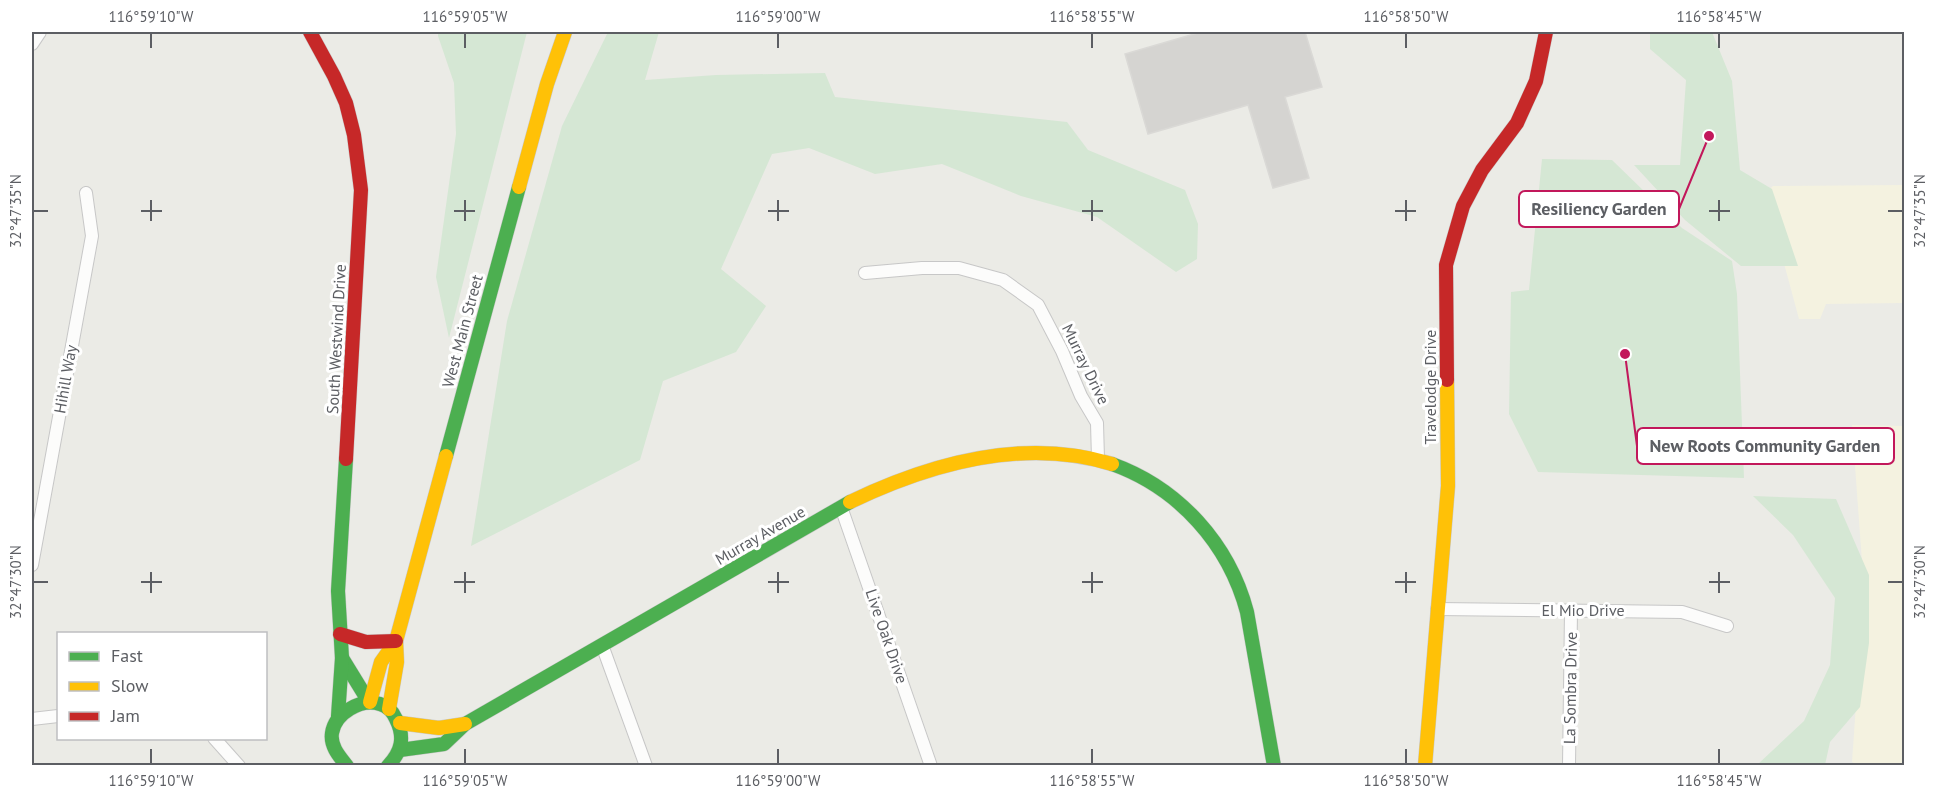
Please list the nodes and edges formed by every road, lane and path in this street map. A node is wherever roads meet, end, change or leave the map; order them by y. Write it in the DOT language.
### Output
graph roads {
  1 [pos="40,32"];
  2 [pos="310,32"];
  3 [pos="565,32"];
  4 [pos="1546,32"];
  5 [pos="32,44"];
  6 [pos="86,193"];
  7 [pos="865,273"];
  8 [pos="1098,459"];
  9 [pos="841,507"];
  10 [pos="32,565"];
  11 [pos="1437,609"];
  12 [pos="1571,611"];
  13 [pos="1727,626"];
  14 [pos="340,634"];
  15 [pos="396,641"];
  16 [pos="602,645"];
  17 [pos="342,658"];
  18 [pos="369,702"];
  19 [pos="389,709"];
  20 [pos="57,716"];
  21 [pos="338,716"];
  22 [pos="32,719"];
  23 [pos="400,723"];
  24 [pos="465,724"];
  25 [pos="216,740"];
  26 [pos="333,746"];
  27 [pos="400,750"];
  28 [pos="239,765"];
  29 [pos="325,765"];
  30 [pos="347,765"];
  31 [pos="387,765"];
  32 [pos="646,765"];
  33 [pos="931,765"];
  34 [pos="1274,765"];
  35 [pos="1425,765"];
  36 [pos="1569,765"];
  1 -- 5 [label="street"];
  2 -- 14 [label="street, South Westwind Drive"];
  3 -- 15 [label="street, West Main Street"];
  4 -- 11 [label="street, Travelodge Drive"];
  6 -- 10 [label="street, Hihill Way"];
  7 -- 8 [label="street, Murray Drive"];
  8 -- 9 [label="street, Murray Avenue"];
  8 -- 34 [label="street"];
  9 -- 16 [label="street, Murray Avenue"];
  9 -- 33 [label="street, Live Oak Drive"];
  11 -- 12 [label="street, El Mio Drive"];
  11 -- 35 [label="street, Travelodge Drive"];
  12 -- 13 [label="street, El Mio Drive"];
  12 -- 36 [label="street, La Sombra Drive"];
  14 -- 15 [label="street"];
  14 -- 17 [label="street, South Westwind Drive"];
  15 -- 18 [label="street, West Main Street"];
  15 -- 19 [label="street, West Main Street"];
  16 -- 24 [label="street, Murray Avenue"];
  16 -- 32 [label="street"];
  17 -- 18 [label="street, South Westwind Drive"];
  17 -- 21 [label="street, South Westwind Drive"];
  18 -- 19 [label="street"];
  18 -- 21 [label="street"];
  19 -- 23 [label="street"];
  20 -- 22 [label="street"];
  21 -- 26 [label="street"];
  23 -- 24 [label="street, Murray Avenue"];
  23 -- 27 [label="street"];
  24 -- 27 [label="street, Murray Avenue"];
  25 -- 28 [label="street"];
  26 -- 29 [label="street"];
  26 -- 30 [label="street"];
  27 -- 31 [label="street"];
}
